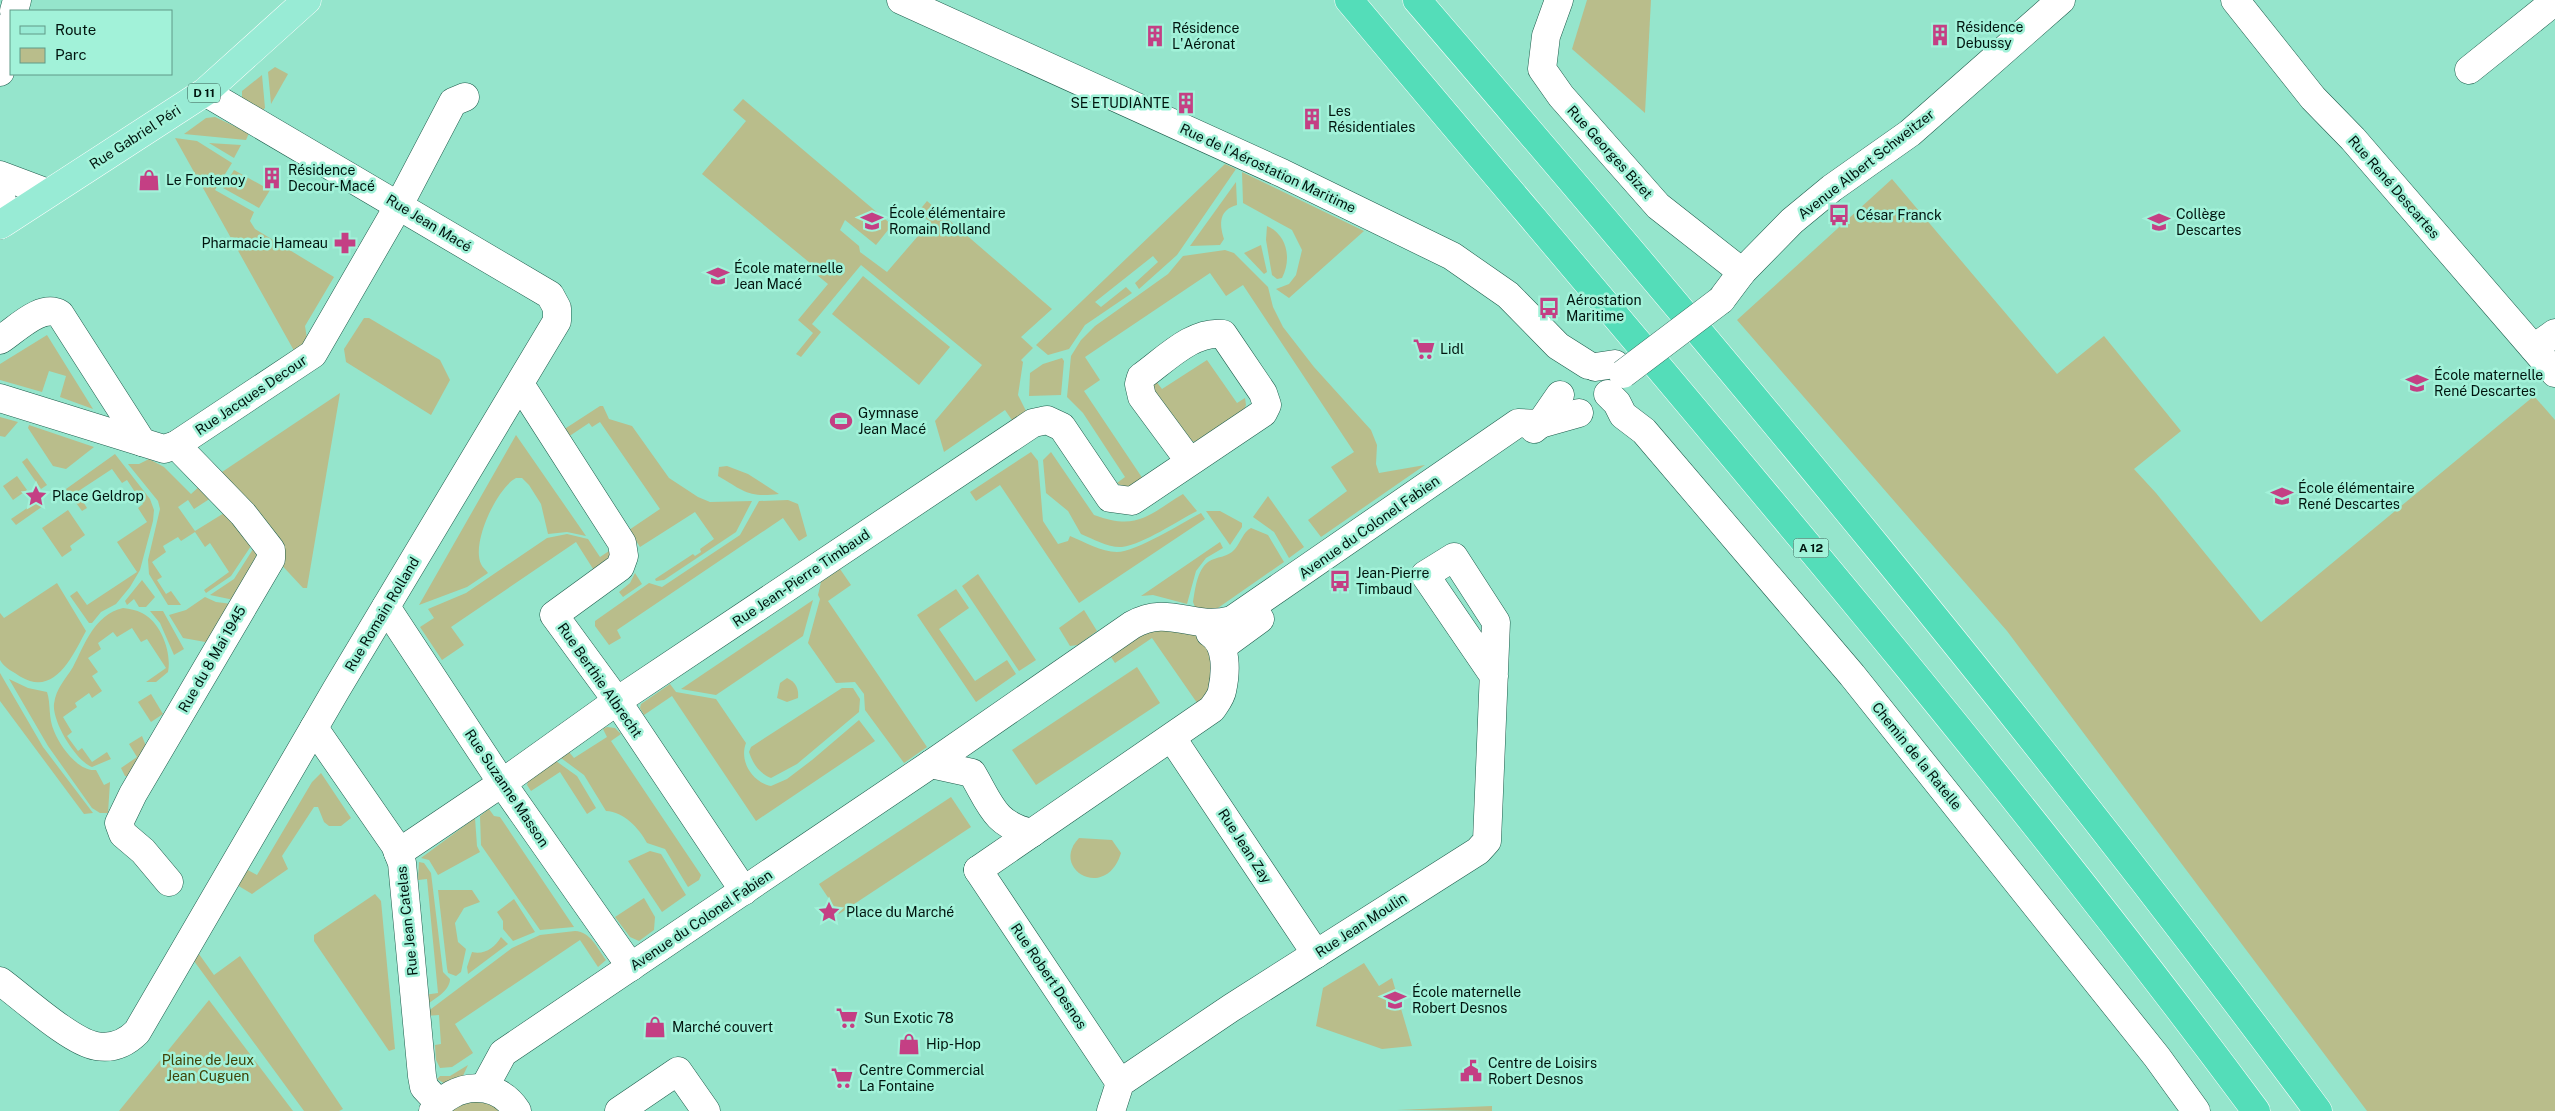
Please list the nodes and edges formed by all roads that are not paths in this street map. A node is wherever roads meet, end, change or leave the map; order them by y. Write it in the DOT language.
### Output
graph roads {
  1 [pos="307,0"];
  2 [pos="901,0"];
  3 [pos="1349,0"];
  4 [pos="1417,0"];
  5 [pos="1559,0"];
  6 [pos="2061,0"];
  7 [pos="2235,0"];
  8 [pos="2555,1"];
  9 [pos="10,28"];
  10 [pos="2469,70"];
  11 [pos="0,72"];
  12 [pos="205,92"];
  13 [pos="465,98"];
  14 [pos="0,175"];
  15 [pos="48,192"];
  16 [pos="0,195"];
  17 [pos="399,205"];
  18 [pos="0,225"];
  19 [pos="1742,272"];
  20 [pos="1717,294"];
  21 [pos="557,321"];
  22 [pos="0,340"];
  23 [pos="2545,341"];
  24 [pos="2555,373"];
  25 [pos="520,384"];
  26 [pos="1596,387"];
  27 [pos="0,398"];
  28 [pos="1540,424"];
  29 [pos="142,442"];
  30 [pos="176,445"];
  31 [pos="1190,462"];
  32 [pos="386,607"];
  33 [pos="1194,623"];
  34 [pos="1223,646"];
  35 [pos="1494,676"];
  36 [pos="617,701"];
  37 [pos="314,728"];
  38 [pos="974,734"];
  39 [pos="1172,738"];
  40 [pos="931,764"];
  41 [pos="972,772"];
  42 [pos="502,783"];
  43 [pos="996,814"];
  44 [pos="1032,833"];
  45 [pos="398,853"];
  46 [pos="978,870"];
  47 [pos="169,882"];
  48 [pos="744,891"];
  49 [pos="1316,954"];
  50 [pos="631,967"];
  51 [pos="0,981"];
  52 [pos="1120,1083"];
  53 [pos="484,1088"];
  54 [pos="436,1107"];
  55 [pos="517,1111"];
  56 [pos="619,1111"];
  57 [pos="706,1111"];
  58 [pos="1111,1111"];
  59 [pos="2196,1111"];
  60 [pos="2256,1111"];
  61 [pos="2318,1111"];
  1 -- 12 [label="main road, Rue Gabriel Péri / D 11"];
  2 -- 26 [label="street, Rue de l'Aérostation Maritime"];
  3 -- 60 [label="highway, A 12"];
  4 -- 61 [label="highway"];
  5 -- 19 [label="street, Rue Georges Bizet"];
  6 -- 19 [label="street, Avenue Albert Schweitzer"];
  7 -- 23 [label="street, Rue René Descartes"];
  8 -- 10 [label="street"];
  9 -- 11 [label="street"];
  12 -- 15 [label="main road, Rue Gabriel Péri / D 11"];
  12 -- 17 [label="street, Rue Jean Macé"];
  13 -- 17 [label="street, Rue Jacques Decour"];
  14 -- 15 [label="street"];
  15 -- 18 [label="main road, Rue Gabriel Péri / D 11"];
  16 -- 18 [label="street"];
  17 -- 21 [label="street, Rue Jean Macé"];
  17 -- 30 [label="street, Rue Jacques Decour"];
  19 -- 20 [label="street, Avenue Albert Schweitzer"];
  20 -- 26 [label="street, Avenue du Colonel Fabien, bridge"];
  21 -- 25 [label="street, Rue Romain Rolland"];
  22 -- 29 [label="street"];
  23 -- 24 [label="street, Rue René Descartes"];
  25 -- 32 [label="street, Rue Romain Rolland"];
  25 -- 36 [label="street, Rue Berthie Albrecht"];
  26 -- 28 [label="street, Avenue du Colonel Fabien"];
  26 -- 59 [label="street, Chemin de la Ratelle"];
  27 -- 29 [label="street"];
  28 -- 33 [label="street, Avenue du Colonel Fabien"];
  28 -- 34 [label="street, Avenue du Colonel Fabien"];
  29 -- 30 [label="street"];
  30 -- 47 [label="street, Rue du 8 Mai 1945"];
  31 -- 31 [label="street, Rue Jean-Pierre Timbaud"];
  31 -- 36 [label="street, Rue Jean-Pierre Timbaud"];
  32 -- 37 [label="street, Rue Romain Rolland"];
  32 -- 42 [label="street, Rue Suzanne Masson"];
  33 -- 34 [label="street, Avenue du Colonel Fabien"];
  33 -- 38 [label="street, Avenue du Colonel Fabien"];
  34 -- 39 [label="street"];
  35 -- 49 [label="street, Rue Jean Moulin"];
  36 -- 42 [label="street, Rue Jean-Pierre Timbaud"];
  36 -- 48 [label="street, Rue Berthie Albrecht"];
  37 -- 45 [label="street, Rue Jean Catelas"];
  37 -- 51 [label="street, Rue Romain Rolland"];
  38 -- 40 [label="street, Avenue du Colonel Fabien"];
  38 -- 41 [label="street"];
  39 -- 44 [label="street"];
  39 -- 49 [label="street, Rue Jean Zay"];
  40 -- 41 [label="street"];
  40 -- 48 [label="street, Avenue du Colonel Fabien"];
  41 -- 43 [label="street"];
  42 -- 45 [label="street, Rue Jean-Pierre Timbaud"];
  42 -- 50 [label="street, Rue Suzanne Masson"];
  43 -- 44 [label="street"];
  43 -- 46 [label="street"];
  44 -- 46 [label="street"];
  45 -- 54 [label="street, Rue Jean Catelas"];
  46 -- 52 [label="street, Rue Robert Desnos"];
  48 -- 50 [label="street, Avenue du Colonel Fabien"];
  49 -- 52 [label="street, Rue Jean Moulin"];
  50 -- 53 [label="street, Avenue du Colonel Fabien"];
  52 -- 58 [label="street"];
  53 -- 54 [label="street"];
  53 -- 55 [label="street"];
  56 -- 57 [label="street"];
}
